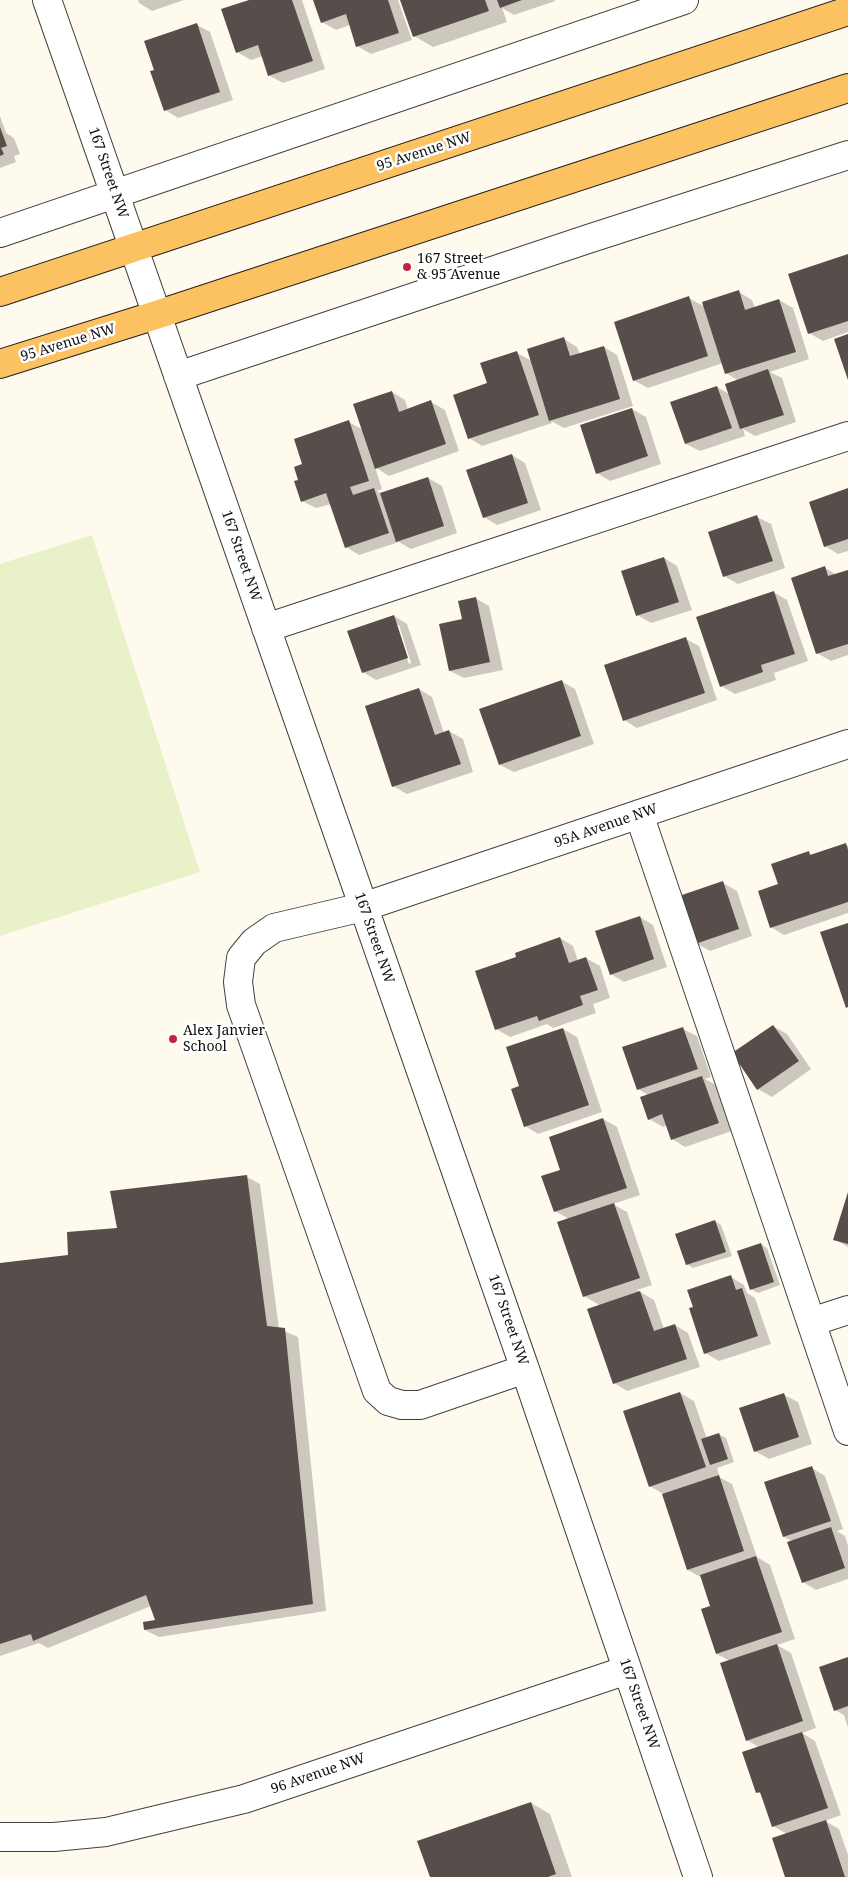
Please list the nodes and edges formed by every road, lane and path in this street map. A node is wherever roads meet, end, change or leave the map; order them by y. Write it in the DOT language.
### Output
graph roads {
  1 [pos="48,0"];
  2 [pos="684,0"];
  3 [pos="848,11"];
  4 [pos="848,88"];
  5 [pos="848,155"];
  6 [pos="115,194"];
  7 [pos="0,233"];
  8 [pos="134,248"];
  9 [pos="0,292"];
  10 [pos="156,315"];
  11 [pos="0,364"];
  12 [pos="178,376"];
  13 [pos="848,436"];
  14 [pos="266,628"];
  15 [pos="848,744"];
  16 [pos="639,814"];
  17 [pos="363,908"];
  18 [pos="848,1310"];
  19 [pos="811,1322"];
  20 [pos="525,1369"];
  21 [pos="848,1431"];
  22 [pos="627,1670"];
  23 [pos="0,1838"];
  24 [pos="698,1877"];
  1 -- 6 [label="street, 167 Street NW"];
  2 -- 6 [label="street"];
  3 -- 8 [label="main road, 95 Avenue NW"];
  4 -- 10 [label="main road, 95 Avenue NW"];
  5 -- 12 [label="street"];
  6 -- 7 [label="street"];
  6 -- 8 [label="street, 167 Street NW"];
  8 -- 9 [label="main road, 95 Avenue NW"];
  8 -- 10 [label="street, 167 Street NW"];
  10 -- 11 [label="main road, 95 Avenue NW"];
  10 -- 12 [label="street, 167 Street NW"];
  12 -- 14 [label="street, 167 Street NW"];
  13 -- 14 [label="street"];
  14 -- 17 [label="street, 167 Street NW"];
  15 -- 16 [label="street, 95A Avenue NW"];
  16 -- 17 [label="street, 95A Avenue NW"];
  16 -- 19 [label="street"];
  17 -- 20 [label="street, 167 Street NW"];
  17 -- 20 [label="street, 95A Avenue NW"];
  18 -- 19 [label="street"];
  19 -- 21 [label="street"];
  20 -- 22 [label="street, 167 Street NW"];
  22 -- 23 [label="street, 96 Avenue NW"];
  22 -- 24 [label="street, 167 Street NW"];
}
